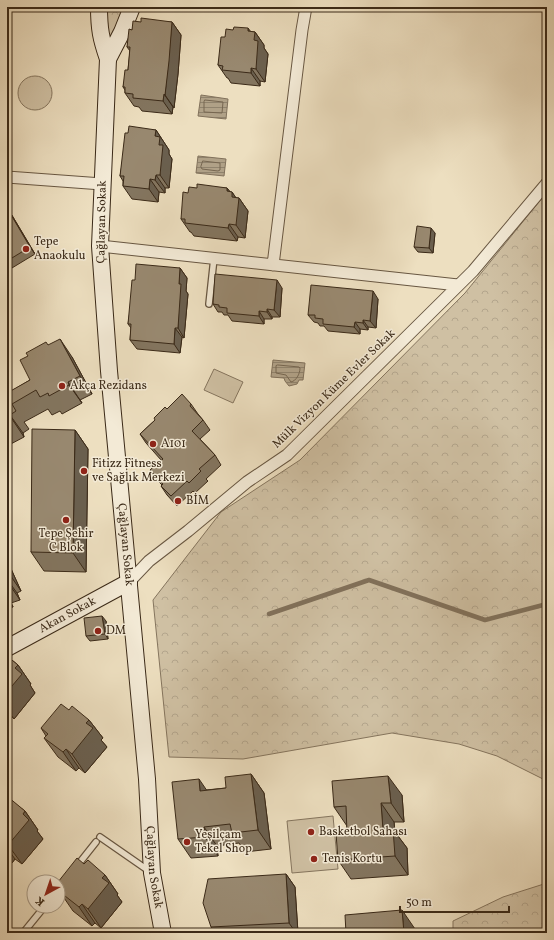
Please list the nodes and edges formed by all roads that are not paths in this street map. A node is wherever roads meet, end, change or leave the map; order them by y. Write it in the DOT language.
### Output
graph roads {
  1 [pos="99,7"];
  2 [pos="132,7"];
  3 [pos="306,7"];
  4 [pos="108,59"];
  5 [pos="7,177"];
  6 [pos="102,184"];
  7 [pos="547,184"];
  8 [pos="100,246"];
  9 [pos="214,258"];
  10 [pos="273,265"];
  11 [pos="458,285"];
  12 [pos="209,304"];
  13 [pos="129,582"];
  14 [pos="7,648"];
  15 [pos="72,872"];
  16 [pos="152,873"];
  17 [pos="38,914"];
  18 [pos="23,933"];
  19 [pos="163,933"];
  1 -- 4 [label="street"];
  2 -- 4 [label="street"];
  3 -- 10 [label="street"];
  4 -- 6 [label="street, Çağlayan Sokak"];
  5 -- 6 [label="street"];
  6 -- 8 [label="street, Çağlayan Sokak"];
  7 -- 11 [label="street, Mülk Vizyon Küme Evler Sokak"];
  8 -- 9 [label="street"];
  8 -- 13 [label="street, Çağlayan Sokak"];
  9 -- 10 [label="street"];
  9 -- 12 [label="lane"];
  10 -- 11 [label="street"];
  11 -- 13 [label="street, Mülk Vizyon Küme Evler Sokak"];
  13 -- 14 [label="street, Akan Sokak"];
  13 -- 16 [label="street, Çağlayan Sokak"];
  15 -- 16 [label="lane"];
  16 -- 19 [label="street, Çağlayan Sokak"];
  17 -- 18 [label="lane"];
}
